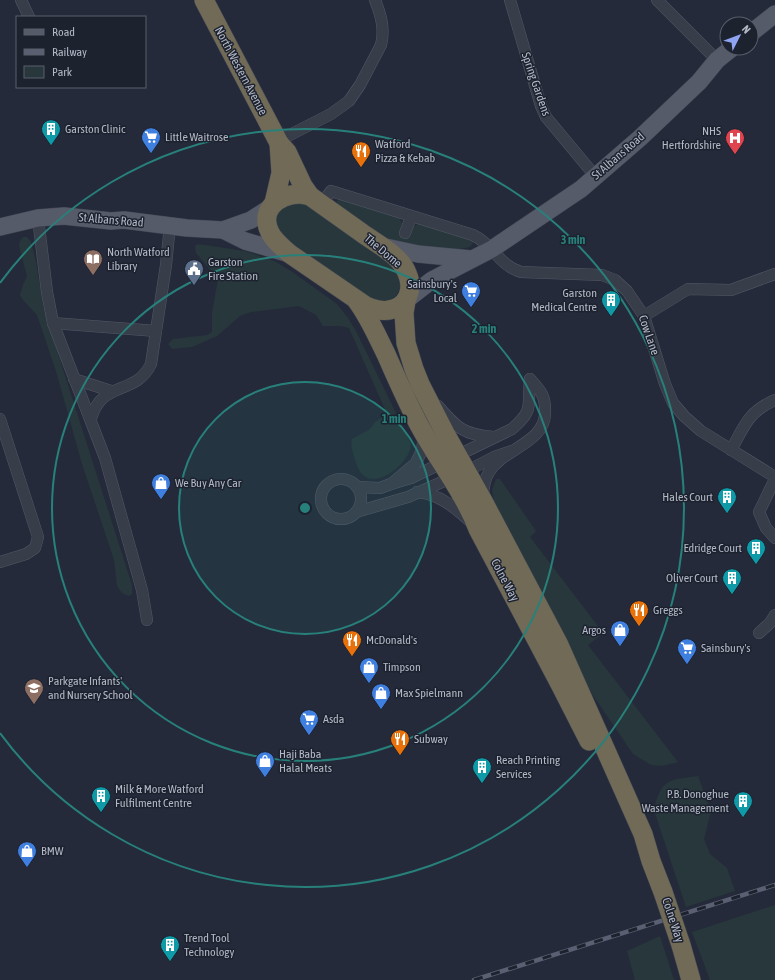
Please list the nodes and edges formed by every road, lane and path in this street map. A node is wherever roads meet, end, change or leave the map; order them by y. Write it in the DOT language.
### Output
graph roads {
  1 [pos="21,0"];
  2 [pos="204,0"];
  3 [pos="375,0"];
  4 [pos="510,0"];
  5 [pos="657,0"];
  6 [pos="775,14"];
  7 [pos="29,16"];
  8 [pos="759,27"];
  9 [pos="721,56"];
  10 [pos="716,60"];
  11 [pos="278,142"];
  12 [pos="596,177"];
  13 [pos="315,200"];
  14 [pos="272,205"];
  15 [pos="411,217"];
  16 [pos="38,218"];
  17 [pos="170,225"];
  18 [pos="0,227"];
  19 [pos="223,230"];
  20 [pos="405,233"];
  21 [pos="380,246"];
  22 [pos="492,249"];
  23 [pos="290,254"];
  24 [pos="471,259"];
  25 [pos="775,274"];
  26 [pos="407,299"];
  27 [pos="357,301"];
  28 [pos="644,316"];
  29 [pos="53,323"];
  30 [pos="156,331"];
  31 [pos="74,379"];
  32 [pos="420,384"];
  33 [pos="111,391"];
  34 [pos="775,400"];
  35 [pos="0,419"];
  36 [pos="91,419"];
  37 [pos="424,434"];
  38 [pos="495,437"];
  39 [pos="512,450"];
  40 [pos="731,450"];
  41 [pos="455,467"];
  42 [pos="775,478"];
  43 [pos="391,484"];
  44 [pos="357,487"];
  45 [pos="417,492"];
  46 [pos="484,500"];
  47 [pos="356,512"];
  48 [pos="478,529"];
  49 [pos="775,538"];
  50 [pos="0,562"];
  51 [pos="775,615"];
  52 [pos="147,620"];
  53 [pos="759,632"];
  54 [pos="651,861"];
  55 [pos="691,980"];
  1 -- 7 [label="street"];
  2 -- 11 [label="highway, North Western Avenue"];
  3 -- 11 [label="street"];
  4 -- 12 [label="street, Spring Gardens"];
  5 -- 10 [label="street"];
  6 -- 8 [label="main road"];
  9 -- 10 [label="main road, St Albans Road"];
  10 -- 12 [label="main road, St Albans Road"];
  11 -- 13 [label="highway, North Western Avenue"];
  11 -- 14 [label="highway, North Western Avenue"];
  12 -- 22 [label="main road, St Albans Road"];
  13 -- 14 [label="highway"];
  13 -- 15 [label="street"];
  13 -- 21 [label="highway, The Dome"];
  14 -- 19 [label="main road, St Albans Road"];
  14 -- 23 [label="highway"];
  15 -- 20 [label="street"];
  15 -- 22 [label="street"];
  16 -- 17 [label="main road, St Albans Road"];
  16 -- 18 [label="main road, St Albans Road"];
  16 -- 29 [label="street"];
  17 -- 19 [label="main road, St Albans Road"];
  17 -- 30 [label="street"];
  19 -- 23 [label="main road, St Albans Road"];
  21 -- 24 [label="main road"];
  21 -- 26 [label="highway, The Dome"];
  22 -- 24 [label="main road, St Albans Road"];
  22 -- 28 [label="street, Cow Lane"];
  23 -- 27 [label="highway"];
  24 -- 26 [label="main road, St Albans Road"];
  25 -- 28 [label="street"];
  26 -- 27 [label="highway"];
  26 -- 32 [label="highway, Colne Way"];
  27 -- 37 [label="highway, Colne Way"];
  28 -- 40 [label="street, Cow Lane"];
  29 -- 30 [label="street"];
  29 -- 31 [label="street"];
  30 -- 33 [label="street"];
  31 -- 33 [label="street"];
  31 -- 36 [label="street"];
  32 -- 38 [label="street"];
  32 -- 41 [label="highway, Colne Way"];
  33 -- 36 [label="street"];
  34 -- 40 [label="street"];
  35 -- 50 [label="street"];
  36 -- 52 [label="street"];
  37 -- 41 [label="highway, Colne Way"];
  37 -- 43 [label="street"];
  38 -- 39 [label="street"];
  38 -- 41 [label="street"];
  39 -- 41 [label="street"];
  39 -- 46 [label="street"];
  40 -- 42 [label="street, Cow Lane"];
  41 -- 43 [label="street"];
  41 -- 45 [label="street"];
  41 -- 46 [label="highway, Colne Way"];
  41 -- 48 [label="highway, Colne Way"];
  42 -- 49 [label="street"];
  43 -- 44 [label="street"];
  44 -- 47 [label="street"];
  44 -- 47 [label="street"];
  45 -- 47 [label="street"];
  45 -- 48 [label="street"];
  46 -- 54 [label="highway, Colne Way"];
  48 -- 54 [label="highway, Colne Way"];
  51 -- 53 [label="street"];
  54 -- 55 [label="highway, Colne Way, bridge"];
}
